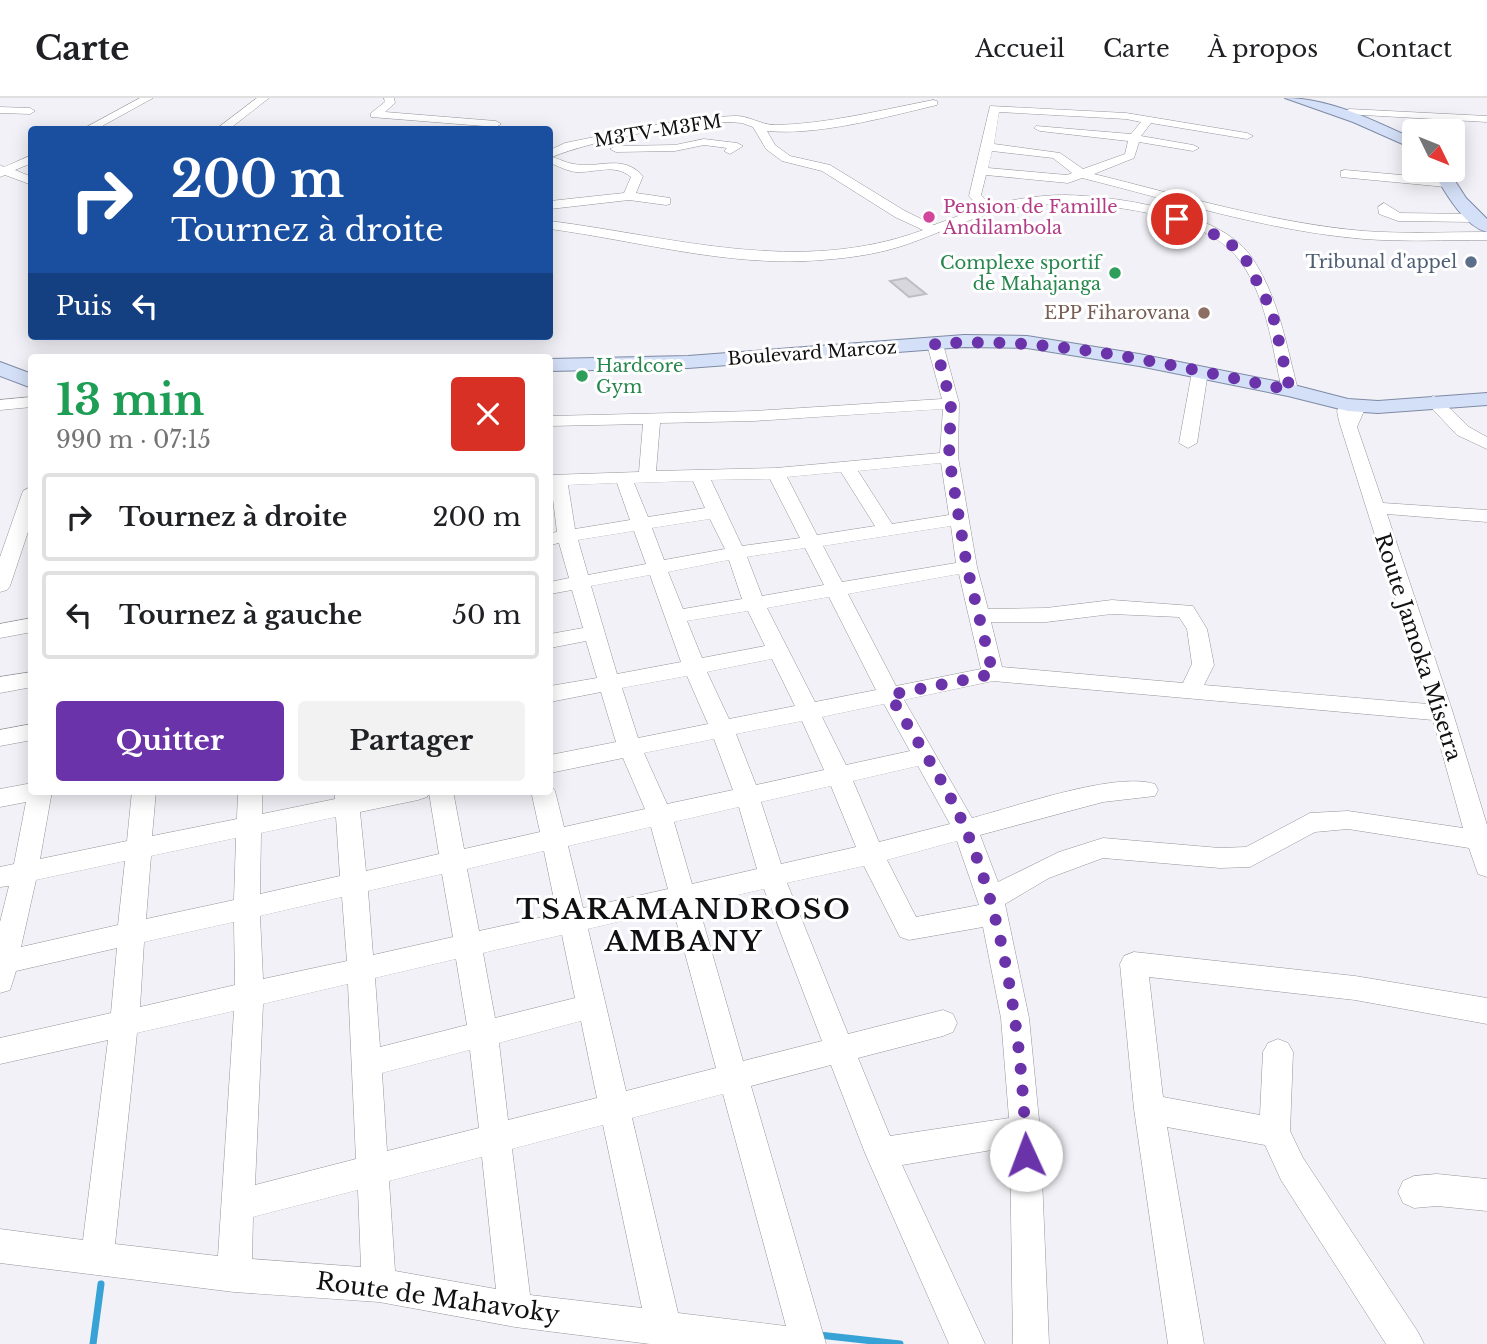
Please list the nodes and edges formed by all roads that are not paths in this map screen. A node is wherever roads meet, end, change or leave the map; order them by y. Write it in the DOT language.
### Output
graph roads {
  1 [pos="148,98"];
  2 [pos="264,98"];
  3 [pos="389,98"];
  4 [pos="1292,98"];
  5 [pos="933,103"];
  6 [pos="0,110"];
  7 [pos="1042,110"];
  8 [pos="30,111"];
  9 [pos="1344,113"];
  10 [pos="1149,119"];
  11 [pos="1487,120"];
  12 [pos="837,122"];
  13 [pos="496,124"];
  14 [pos="94,126"];
  15 [pos="226,126"];
  16 [pos="759,127"];
  17 [pos="1040,128"];
  18 [pos="1247,136"];
  19 [pos="835,137"];
  20 [pos="1134,138"];
  21 [pos="1402,140"];
  22 [pos="987,147"];
  23 [pos="1193,148"];
  24 [pos="730,151"];
  25 [pos="1038,151"];
  26 [pos="553,156"];
  27 [pos="553,158"];
  28 [pos="28,160"];
  29 [pos="553,160"];
  30 [pos="2,171"];
  31 [pos="981,171"];
  32 [pos="1081,174"];
  33 [pos="1345,174"];
  34 [pos="1402,175"];
  35 [pos="28,180"];
  36 [pos="1448,182"];
  37 [pos="580,184"];
  38 [pos="629,196"];
  39 [pos="666,201"];
  40 [pos="553,203"];
  41 [pos="1384,207"];
  42 [pos="989,210"];
  43 [pos="1481,223"];
  44 [pos="553,225"];
  45 [pos="934,230"];
  46 [pos="1487,236"];
  47 [pos="935,344"];
  48 [pos="553,365"];
  49 [pos="0,368"];
  50 [pos="1200,372"];
  51 [pos="28,380"];
  52 [pos="0,388"];
  53 [pos="1290,390"];
  54 [pos="1487,399"];
  55 [pos="28,400"];
  56 [pos="28,402"];
  57 [pos="951,403"];
  58 [pos="0,405"];
  59 [pos="1442,409"];
  60 [pos="1348,416"];
  61 [pos="652,419"];
  62 [pos="553,421"];
  63 [pos="1487,425"];
  64 [pos="1188,443"];
  65 [pos="1487,444"];
  66 [pos="949,457"];
  67 [pos="847,468"];
  68 [pos="776,473"];
  69 [pos="699,475"];
  70 [pos="647,478"];
  71 [pos="624,479"];
  72 [pos="554,480"];
  73 [pos="28,503"];
  74 [pos="1374,508"];
  75 [pos="716,512"];
  76 [pos="1487,516"];
  77 [pos="960,519"];
  78 [pos="640,523"];
  79 [pos="886,529"];
  80 [pos="17,536"];
  81 [pos="558,538"];
  82 [pos="811,541"];
  83 [pos="736,553"];
  84 [pos="656,567"];
  85 [pos="967,567"];
  86 [pos="582,582"];
  87 [pos="0,583"];
  88 [pos="553,587"];
  89 [pos="834,589"];
  90 [pos="754,603"];
  91 [pos="978,616"];
  92 [pos="675,617"];
  93 [pos="28,626"];
  94 [pos="0,631"];
  95 [pos="595,633"];
  96 [pos="553,640"];
  97 [pos="779,651"];
  98 [pos="694,667"];
  99 [pos="993,674"];
  100 [pos="28,680"];
  101 [pos="609,683"];
  102 [pos="0,685"];
  103 [pos="1192,690"];
  104 [pos="553,694"];
  105 [pos="890,695"];
  106 [pos="808,712"];
  107 [pos="1441,713"];
  108 [pos="722,729"];
  109 [pos="28,733"];
  110 [pos="0,738"];
  111 [pos="630,748"];
  112 [pos="925,756"];
  113 [pos="553,763"];
  114 [pos="840,775"];
  115 [pos="1146,790"];
  116 [pos="746,792"];
  117 [pos="28,793"];
  118 [pos="38,795"];
  119 [pos="144,795"];
  120 [pos="250,795"];
  121 [pos="377,795"];
  122 [pos="442,795"];
  123 [pos="544,795"];
  124 [pos="0,798"];
  125 [pos="347,798"];
  126 [pos="660,815"];
  127 [pos="250,825"];
  128 [pos="965,828"];
  129 [pos="555,839"];
  130 [pos="1483,839"];
  131 [pos="140,848"];
  132 [pos="871,854"];
  133 [pos="452,862"];
  134 [pos="1487,867"];
  135 [pos="13,874"];
  136 [pos="772,877"];
  137 [pos="352,884"];
  138 [pos="684,896"];
  139 [pos="992,907"];
  140 [pos="247,908"];
  141 [pos="573,921"];
  142 [pos="131,934"];
  143 [pos="469,945"];
  144 [pos="1,969"];
  145 [pos="361,969"];
  146 [pos="249,995"];
  147 [pos="592,1006"];
  148 [pos="1487,1011"];
  149 [pos="122,1023"];
  150 [pos="943,1023"];
  151 [pos="484,1034"];
  152 [pos="840,1050"];
  153 [pos="0,1051"];
  154 [pos="1278,1052"];
  155 [pos="366,1064"];
  156 [pos="734,1077"];
  157 [pos="616,1108"];
  158 [pos="1149,1109"];
  159 [pos="1025,1130"];
  160 [pos="1275,1132"];
  161 [pos="495,1139"];
  162 [pos="881,1153"];
  163 [pos="372,1170"];
  164 [pos="1414,1192"];
  165 [pos="1487,1195"];
  166 [pos="238,1205"];
  167 [pos="0,1246"];
  168 [pos="97,1258"];
  169 [pos="234,1275"];
  170 [pos="379,1285"];
  171 [pos="515,1310"];
  172 [pos="664,1328"];
  173 [pos="791,1344"];
  174 [pos="808,1344"];
  175 [pos="967,1344"];
  176 [pos="1031,1344"];
  177 [pos="1186,1344"];
  178 [pos="1406,1344"];
  1 -- 14 [label="street"];
  2 -- 15 [label="street"];
  3 -- 13 [label="street"];
  4 -- 9 [label="main road"];
  5 -- 12 [label="street, M3TV-M3FM"];
  6 -- 8 [label="street"];
  7 -- 10 [label="street"];
  7 -- 17 [label="street"];
  7 -- 22 [label="street"];
  9 -- 11 [label="street"];
  9 -- 21 [label="main road"];
  10 -- 18 [label="street"];
  10 -- 20 [label="street"];
  12 -- 16 [label="street, M3TV-M3FM"];
  12 -- 19 [label="street"];
  16 -- 26 [label="street, M3TV-M3FM"];
  16 -- 45 [label="street"];
  17 -- 20 [label="street"];
  17 -- 25 [label="street"];
  20 -- 23 [label="street"];
  20 -- 32 [label="street"];
  22 -- 25 [label="street"];
  22 -- 31 [label="street"];
  24 -- 27 [label="street"];
  25 -- 32 [label="street"];
  28 -- 30 [label="street"];
  29 -- 37 [label="street"];
  30 -- 35 [label="street"];
  31 -- 32 [label="street"];
  31 -- 42 [label="street"];
  32 -- 46 [label="street"];
  33 -- 34 [label="street"];
  36 -- 43 [label="main road"];
  37 -- 38 [label="street"];
  37 -- 38 [label="street"];
  37 -- 40 [label="street"];
  38 -- 39 [label="street"];
  41 -- 43 [label="street"];
  42 -- 45 [label="street"];
  42 -- 53 [label="street"];
  44 -- 45 [label="street"];
  47 -- 48 [label="main road, Boulevard Marcoz"];
  47 -- 50 [label="main road, Boulevard Marcoz"];
  47 -- 57 [label="street"];
  49 -- 51 [label="main road"];
  50 -- 53 [label="main road, Boulevard Marcoz"];
  50 -- 64 [label="street"];
  52 -- 55 [label="main road"];
  53 -- 60 [label="main road, Boulevard Marcoz"];
  54 -- 59 [label="main road, Boulevard Marcoz"];
  56 -- 58 [label="street"];
  57 -- 61 [label="street"];
  57 -- 66 [label="street"];
  59 -- 60 [label="main road, Boulevard Marcoz"];
  59 -- 63 [label="street"];
  59 -- 65 [label="street"];
  60 -- 74 [label="street, Route Jamoka Misetra"];
  61 -- 62 [label="street"];
  61 -- 70 [label="street"];
  66 -- 67 [label="street"];
  66 -- 77 [label="street"];
  67 -- 68 [label="street"];
  67 -- 79 [label="street"];
  68 -- 69 [label="street"];
  68 -- 82 [label="street"];
  69 -- 70 [label="street"];
  69 -- 75 [label="street"];
  70 -- 71 [label="street"];
  71 -- 72 [label="street"];
  71 -- 78 [label="street"];
  72 -- 81 [label="street"];
  73 -- 80 [label="street"];
  74 -- 76 [label="street"];
  74 -- 107 [label="street, Route Jamoka Misetra"];
  75 -- 78 [label="street"];
  75 -- 83 [label="street"];
  77 -- 79 [label="street"];
  77 -- 85 [label="street"];
  78 -- 81 [label="street"];
  78 -- 84 [label="street"];
  79 -- 82 [label="street"];
  80 -- 87 [label="street"];
  81 -- 86 [label="street"];
  82 -- 83 [label="street"];
  82 -- 89 [label="street"];
  83 -- 84 [label="street"];
  83 -- 90 [label="street"];
  84 -- 86 [label="street"];
  84 -- 92 [label="street"];
  85 -- 89 [label="street"];
  85 -- 91 [label="street"];
  86 -- 88 [label="street"];
  86 -- 95 [label="street"];
  89 -- 90 [label="street"];
  89 -- 105 [label="street"];
  90 -- 92 [label="street"];
  90 -- 97 [label="street"];
  91 -- 99 [label="street"];
  91 -- 103 [label="street"];
  92 -- 98 [label="street"];
  93 -- 94 [label="street"];
  95 -- 96 [label="street"];
  95 -- 101 [label="street"];
  97 -- 98 [label="street"];
  97 -- 106 [label="street"];
  98 -- 101 [label="street"];
  98 -- 108 [label="street"];
  99 -- 103 [label="street"];
  99 -- 105 [label="street"];
  100 -- 102 [label="street"];
  101 -- 104 [label="street"];
  101 -- 111 [label="street"];
  103 -- 107 [label="street"];
  105 -- 106 [label="street"];
  105 -- 112 [label="street"];
  106 -- 108 [label="street"];
  106 -- 114 [label="street"];
  107 -- 130 [label="street, Route Jamoka Misetra"];
  108 -- 111 [label="street"];
  108 -- 116 [label="street"];
  109 -- 110 [label="street"];
  111 -- 113 [label="street"];
  111 -- 126 [label="street"];
  112 -- 114 [label="street"];
  112 -- 128 [label="street"];
  114 -- 116 [label="street"];
  114 -- 132 [label="street"];
  115 -- 128 [label="street"];
  116 -- 126 [label="street"];
  116 -- 136 [label="street"];
  117 -- 124 [label="street"];
  118 -- 135 [label="street"];
  119 -- 131 [label="street"];
  120 -- 127 [label="street"];
  121 -- 125 [label="street"];
  122 -- 133 [label="street"];
  123 -- 129 [label="street"];
  125 -- 127 [label="street"];
  125 -- 137 [label="street"];
  126 -- 129 [label="street"];
  126 -- 138 [label="street"];
  127 -- 131 [label="street"];
  127 -- 140 [label="street"];
  128 -- 132 [label="street"];
  128 -- 139 [label="street"];
  129 -- 133 [label="street"];
  129 -- 141 [label="street"];
  130 -- 134 [label="street, Route Jamoka Misetra"];
  130 -- 139 [label="street"];
  131 -- 135 [label="street"];
  131 -- 142 [label="street"];
  132 -- 136 [label="street"];
  132 -- 139 [label="street"];
  133 -- 137 [label="street"];
  133 -- 143 [label="street"];
  135 -- 144 [label="street"];
  136 -- 138 [label="street"];
  136 -- 152 [label="street"];
  137 -- 140 [label="street"];
  137 -- 145 [label="street"];
  138 -- 141 [label="street"];
  138 -- 156 [label="street"];
  139 -- 159 [label="street"];
  140 -- 142 [label="street"];
  140 -- 146 [label="street"];
  141 -- 143 [label="street"];
  141 -- 147 [label="street"];
  142 -- 144 [label="street"];
  142 -- 149 [label="street"];
  143 -- 145 [label="street"];
  143 -- 151 [label="street"];
  145 -- 146 [label="street"];
  145 -- 155 [label="street"];
  146 -- 149 [label="street"];
  146 -- 166 [label="street"];
  147 -- 151 [label="street"];
  147 -- 157 [label="street"];
  148 -- 158 [label="street"];
  149 -- 153 [label="street"];
  149 -- 168 [label="street"];
  150 -- 152 [label="street"];
  151 -- 155 [label="street"];
  151 -- 161 [label="street"];
  152 -- 156 [label="street"];
  152 -- 162 [label="street"];
  154 -- 160 [label="street"];
  155 -- 163 [label="street"];
  156 -- 157 [label="street"];
  156 -- 174 [label="street"];
  157 -- 161 [label="street"];
  157 -- 172 [label="street"];
  158 -- 160 [label="street"];
  158 -- 177 [label="street"];
  159 -- 162 [label="street"];
  159 -- 176 [label="street"];
  160 -- 178 [label="street"];
  161 -- 163 [label="street"];
  161 -- 171 [label="street"];
  162 -- 175 [label="street"];
  163 -- 166 [label="street"];
  163 -- 170 [label="street"];
  164 -- 165 [label="street"];
  166 -- 169 [label="street"];
  167 -- 168 [label="street, Route de Mahavoky"];
  168 -- 169 [label="street, Route de Mahavoky"];
  169 -- 170 [label="street, Route de Mahavoky"];
  170 -- 171 [label="street, Route de Mahavoky"];
  171 -- 172 [label="street, Route de Mahavoky"];
  172 -- 173 [label="street, Route de Mahavoky"];
}
